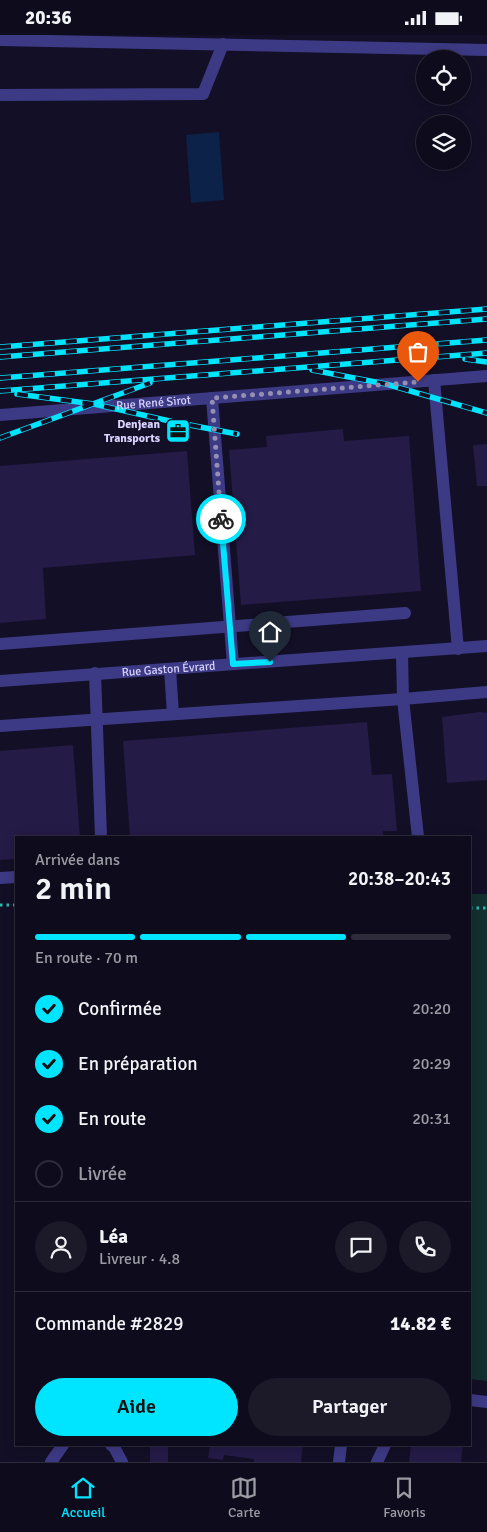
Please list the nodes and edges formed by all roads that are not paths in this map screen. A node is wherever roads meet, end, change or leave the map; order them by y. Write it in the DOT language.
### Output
graph roads {
  1 [pos="0,40"];
  2 [pos="223,44"];
  3 [pos="487,50"];
  4 [pos="0,95"];
  5 [pos="487,376"];
  6 [pos="434,380"];
  7 [pos="212,398"];
  8 [pos="0,415"];
  9 [pos="405,613"];
  10 [pos="229,626"];
  11 [pos="0,644"];
  12 [pos="487,646"];
  13 [pos="458,649"];
  14 [pos="402,653"];
  15 [pos="233,664"];
  16 [pos="170,669"];
  17 [pos="95,673"];
  18 [pos="0,681"];
  19 [pos="487,692"];
  20 [pos="403,699"];
  21 [pos="173,714"];
  22 [pos="96,719"];
  23 [pos="0,726"];
  24 [pos="101,836"];
  25 [pos="418,836"];
  26 [pos="15,877"];
  27 [pos="0,878"];
  28 [pos="471,1400"];
  29 [pos="487,1402"];
  30 [pos="62,1446"];
  31 [pos="112,1446"];
  32 [pos="342,1446"];
  33 [pos="385,1446"];
  34 [pos="51,1462"];
  35 [pos="122,1462"];
  36 [pos="339,1462"];
  37 [pos="377,1462"];
  1 -- 2 [label="street"];
  2 -- 3 [label="street"];
  2 -- 4 [label="street"];
  5 -- 6 [label="street, Rue René Sirot"];
  6 -- 7 [label="street, Rue René Sirot"];
  6 -- 13 [label="street"];
  7 -- 8 [label="street, Rue René Sirot"];
  7 -- 10 [label="street"];
  9 -- 10 [label="street"];
  10 -- 11 [label="street"];
  10 -- 15 [label="street"];
  12 -- 13 [label="street, Rue Gaston Évrard"];
  13 -- 14 [label="street, Rue Gaston Évrard"];
  14 -- 15 [label="street, Rue Gaston Évrard"];
  14 -- 20 [label="street"];
  15 -- 16 [label="street, Rue Gaston Évrard"];
  16 -- 17 [label="street, Rue Gaston Évrard"];
  16 -- 21 [label="street"];
  17 -- 18 [label="street, Rue Gaston Évrard"];
  17 -- 22 [label="street"];
  19 -- 20 [label="street"];
  20 -- 21 [label="street"];
  20 -- 25 [label="street"];
  21 -- 22 [label="street"];
  22 -- 23 [label="street"];
  22 -- 24 [label="street"];
  26 -- 27 [label="street"];
  28 -- 29 [label="street"];
  30 -- 34 [label="street"];
  31 -- 35 [label="street"];
  32 -- 36 [label="street"];
  33 -- 37 [label="street"];
}
